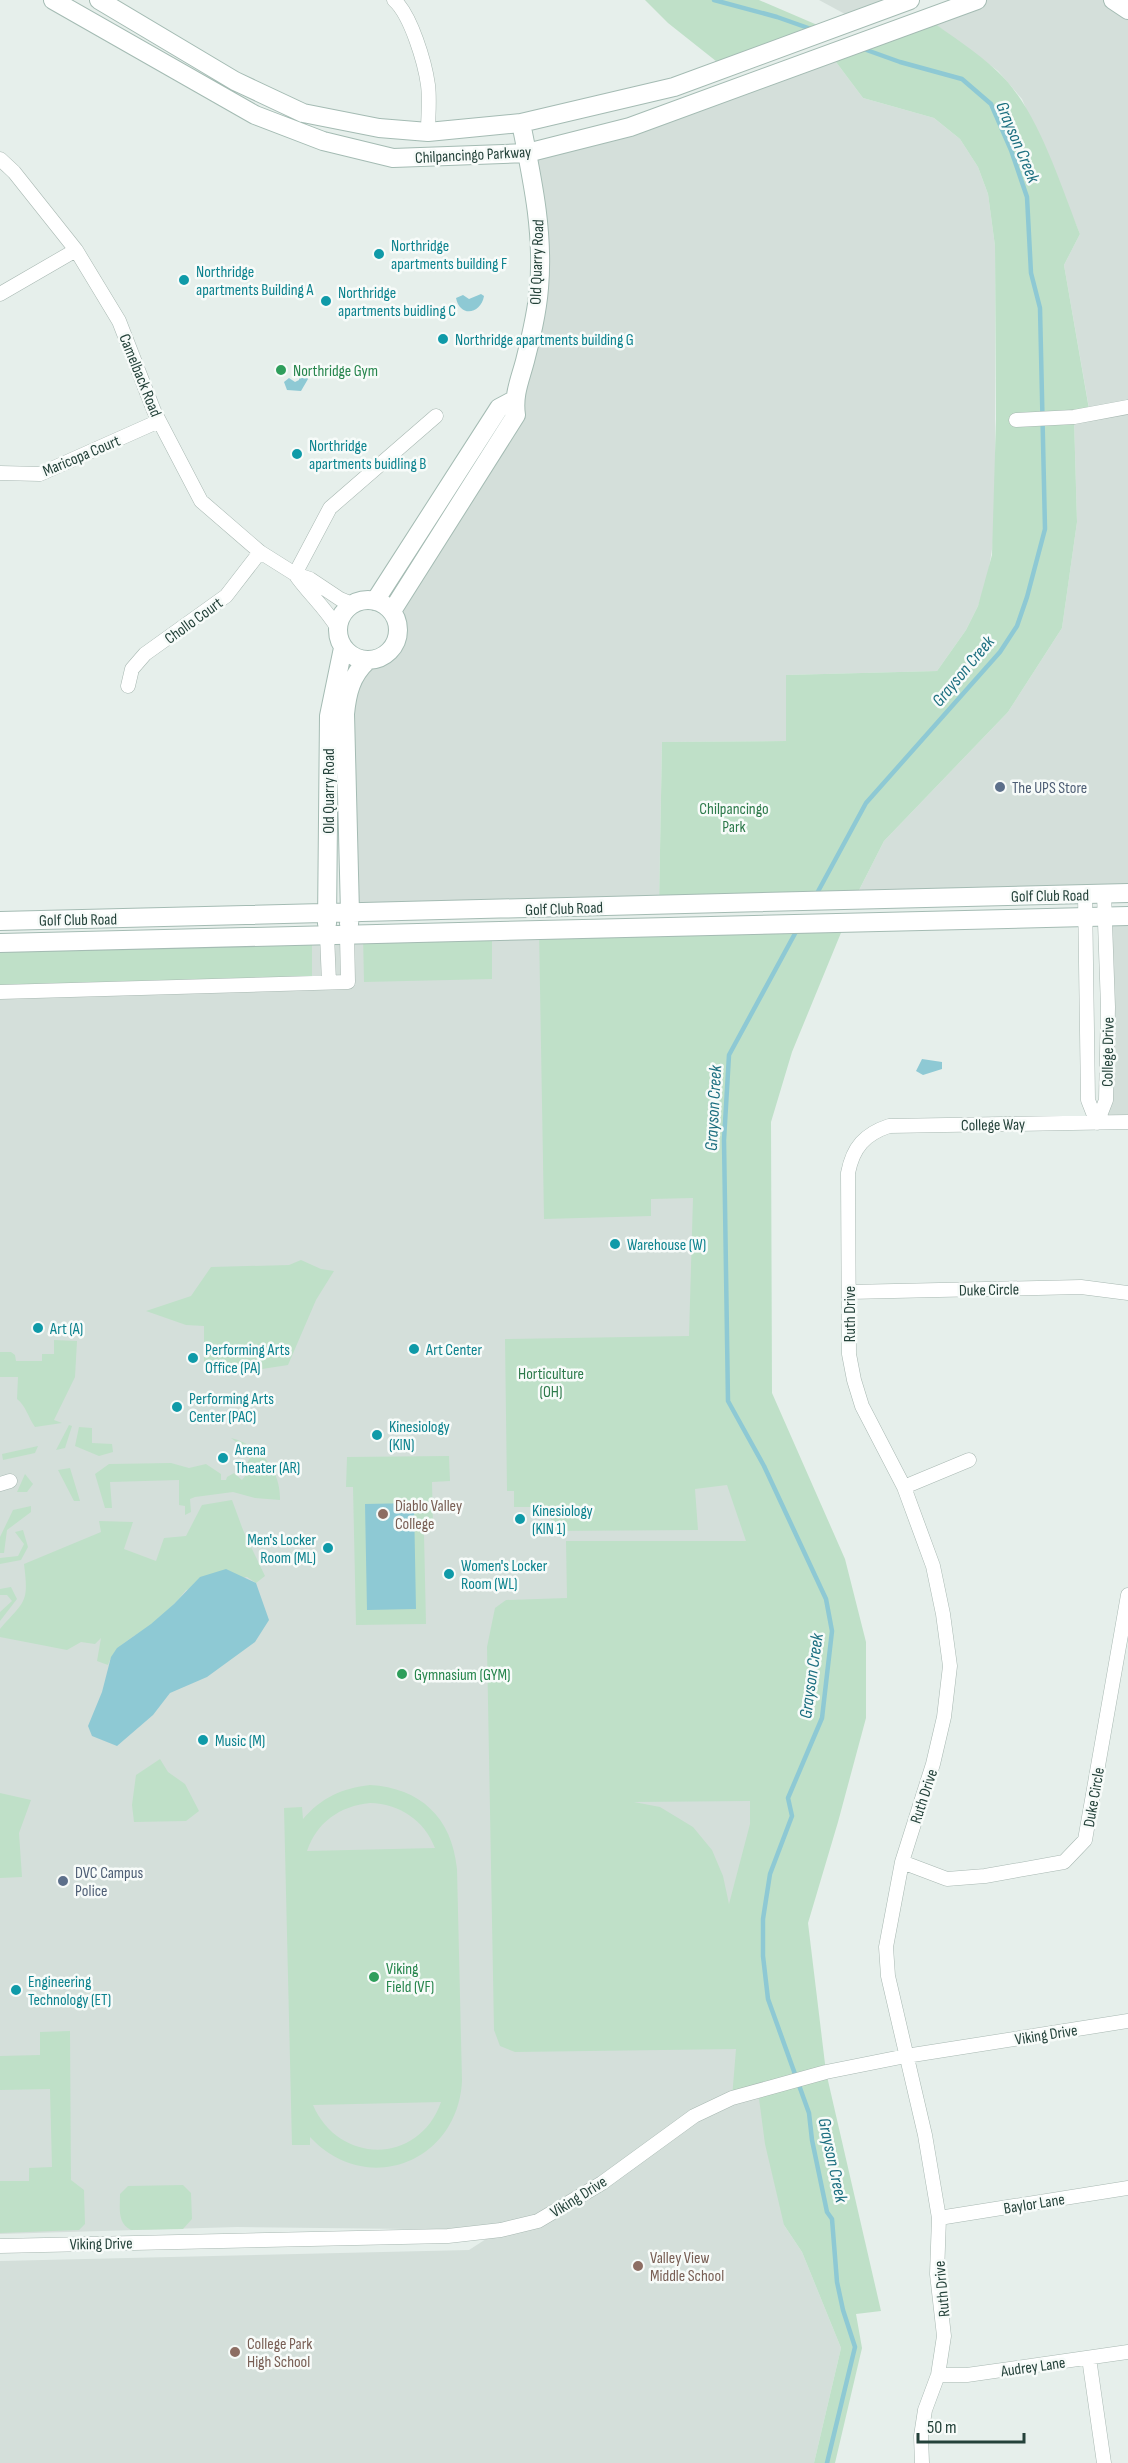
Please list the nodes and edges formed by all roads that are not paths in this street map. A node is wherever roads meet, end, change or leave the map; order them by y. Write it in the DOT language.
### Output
graph roads {
  1 [pos="53,0"];
  2 [pos="99,0"];
  3 [pos="394,0"];
  4 [pos="910,0"];
  5 [pos="933,0"];
  6 [pos="977,0"];
  7 [pos="1113,0"];
  8 [pos="1128,10"];
  9 [pos="877,37"];
  10 [pos="796,42"];
  11 [pos="706,99"];
  12 [pos="521,123"];
  13 [pos="428,132"];
  14 [pos="527,153"];
  15 [pos="0,159"];
  16 [pos="76,250"];
  17 [pos="0,294"];
  18 [pos="514,400"];
  19 [pos="1128,407"];
  20 [pos="436,416"];
  21 [pos="159,420"];
  22 [pos="1016,420"];
  23 [pos="0,472"];
  24 [pos="260,552"];
  25 [pos="295,574"];
  26 [pos="375,601"];
  27 [pos="352,604"];
  28 [pos="392,611"];
  29 [pos="338,629"];
  30 [pos="343,648"];
  31 [pos="368,661"];
  32 [pos="128,686"];
  33 [pos="1128,893"];
  34 [pos="1085,894"];
  35 [pos="1104,894"];
  36 [pos="327,913"];
  37 [pos="350,913"];
  38 [pos="1128,916"];
  39 [pos="1104,917"];
  40 [pos="1084,918"];
  41 [pos="0,921"];
  42 [pos="327,935"];
  43 [pos="347,935"];
  44 [pos="0,943"];
  45 [pos="329,982"];
  46 [pos="0,992"];
  47 [pos="1128,1122"];
  48 [pos="1097,1123"];
  49 [pos="862,1140"];
  50 [pos="849,1292"];
  51 [pos="1128,1293"];
  52 [pos="969,1460"];
  53 [pos="0,1478"];
  54 [pos="0,1484"];
  55 [pos="904,1487"];
  56 [pos="1128,1595"];
  57 [pos="902,1862"];
  58 [pos="1128,2021"];
  59 [pos="906,2056"];
  60 [pos="1128,2188"];
  61 [pos="939,2217"];
  62 [pos="0,2246"];
  63 [pos="1128,2352"];
  64 [pos="1089,2358"];
  65 [pos="938,2375"];
  66 [pos="922,2463"];
  67 [pos="1104,2463"];
  1 -- 14 [label="street, Chilpancingo Parkway"];
  2 -- 13 [label="street, Chilpancingo Parkway"];
  3 -- 13 [label="street"];
  4 -- 10 [label="street, Chilpancingo Parkway"];
  5 -- 9 [label="street"];
  6 -- 9 [label="street, Chilpancingo Parkway"];
  7 -- 8 [label="street"];
  9 -- 11 [label="street, Chilpancingo Parkway"];
  10 -- 11 [label="street"];
  10 -- 12 [label="street, Chilpancingo Parkway"];
  11 -- 14 [label="street, Chilpancingo Parkway"];
  12 -- 13 [label="street, Chilpancingo Parkway"];
  12 -- 14 [label="street, Old Quarry Road"];
  14 -- 18 [label="street, Old Quarry Road"];
  15 -- 16 [label="street, Camelback Road"];
  16 -- 17 [label="street"];
  16 -- 21 [label="street, Camelback Road"];
  18 -- 26 [label="street"];
  18 -- 28 [label="street, Old Quarry Road"];
  19 -- 22 [label="street"];
  20 -- 25 [label="street"];
  21 -- 23 [label="street, Maricopa Court"];
  21 -- 24 [label="street, Camelback Road"];
  24 -- 25 [label="street, Camelback Road"];
  24 -- 32 [label="street, Chollo Court"];
  25 -- 27 [label="street, Camelback Road"];
  25 -- 29 [label="street, Camelback Road"];
  26 -- 27 [label="street"];
  26 -- 28 [label="street"];
  27 -- 29 [label="street"];
  28 -- 31 [label="street, Old Quarry Road"];
  29 -- 30 [label="street, Old Quarry Road"];
  30 -- 31 [label="street"];
  30 -- 36 [label="street, Old Quarry Road"];
  31 -- 37 [label="street, Old Quarry Road"];
  33 -- 35 [label="street, Golf Club Road"];
  34 -- 35 [label="street, Golf Club Road"];
  34 -- 37 [label="street, Golf Club Road"];
  34 -- 40 [label="street, College Drive"];
  35 -- 39 [label="street, College Drive"];
  36 -- 37 [label="street, Golf Club Road"];
  36 -- 41 [label="street, Golf Club Road"];
  36 -- 42 [label="street, Old Quarry Road"];
  37 -- 43 [label="street, Old Quarry Road"];
  38 -- 39 [label="street, Golf Club Road"];
  39 -- 40 [label="street, Golf Club Road"];
  39 -- 48 [label="street, College Drive"];
  40 -- 43 [label="street, Golf Club Road"];
  40 -- 48 [label="street, College Drive"];
  42 -- 43 [label="street, Golf Club Road"];
  42 -- 44 [label="street, Golf Club Road"];
  42 -- 45 [label="street"];
  43 -- 45 [label="street"];
  45 -- 46 [label="street"];
  47 -- 48 [label="street, College Way"];
  48 -- 49 [label="street, College Way"];
  49 -- 50 [label="street, Ruth Drive"];
  50 -- 51 [label="street, Duke Circle"];
  50 -- 55 [label="street, Ruth Drive"];
  52 -- 55 [label="street"];
  53 -- 54 [label="street"];
  55 -- 57 [label="street, Ruth Drive"];
  56 -- 57 [label="street, Duke Circle"];
  57 -- 59 [label="street, Ruth Drive"];
  58 -- 59 [label="street, Viking Drive"];
  59 -- 61 [label="street, Ruth Drive"];
  59 -- 62 [label="street, Viking Drive"];
  60 -- 61 [label="street, Baylor Lane"];
  61 -- 65 [label="street, Ruth Drive"];
  63 -- 64 [label="street, Audrey Lane"];
  64 -- 65 [label="street, Audrey Lane"];
  64 -- 67 [label="street"];
  65 -- 66 [label="street, Ruth Drive"];
}
